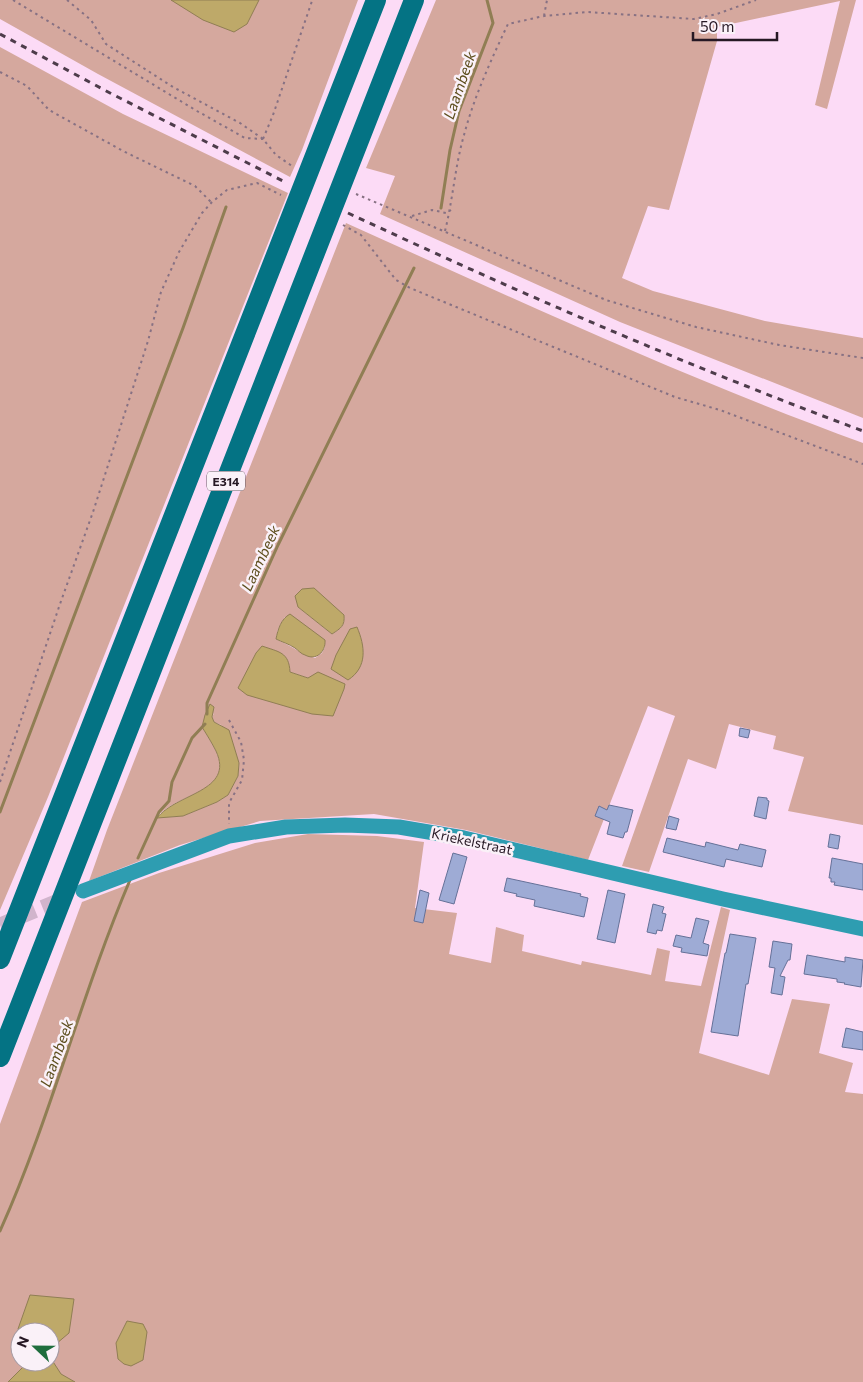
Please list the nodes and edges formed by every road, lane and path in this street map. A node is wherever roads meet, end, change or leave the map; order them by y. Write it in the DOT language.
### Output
graph roads {
  1 [pos="12,0"];
  2 [pos="67,0"];
  3 [pos="312,0"];
  4 [pos="376,0"];
  5 [pos="414,0"];
  6 [pos="547,0"];
  7 [pos="756,0"];
  8 [pos="544,16"];
  9 [pos="0,72"];
  10 [pos="263,139"];
  11 [pos="292,166"];
  12 [pos="356,194"];
  13 [pos="281,195"];
  14 [pos="212,202"];
  15 [pos="450,210"];
  16 [pos="411,216"];
  17 [pos="343,225"];
  18 [pos="445,230"];
  19 [pos="863,358"];
  20 [pos="863,464"];
  21 [pos="229,720"];
  22 [pos="0,782"];
  23 [pos="229,836"];
  24 [pos="83,891"];
  25 [pos="863,929"];
  26 [pos="0,959"];
  27 [pos="0,1057"];
  1 -- 10 [label="path"];
  2 -- 10 [label="path"];
  3 -- 10 [label="path"];
  4 -- 26 [label="highway, E314"];
  5 -- 27 [label="highway, E314"];
  6 -- 8 [label="path"];
  7 -- 8 [label="path"];
  8 -- 15 [label="path"];
  9 -- 14 [label="path"];
  10 -- 11 [label="path"];
  12 -- 16 [label="path"];
  13 -- 14 [label="path"];
  14 -- 22 [label="path"];
  15 -- 16 [label="path"];
  15 -- 18 [label="path"];
  16 -- 18 [label="path"];
  17 -- 20 [label="path"];
  18 -- 19 [label="path"];
  21 -- 23 [label="path"];
  23 -- 24 [label="street, Kriekelstraat"];
  23 -- 25 [label="street, Kriekelstraat"];
}
